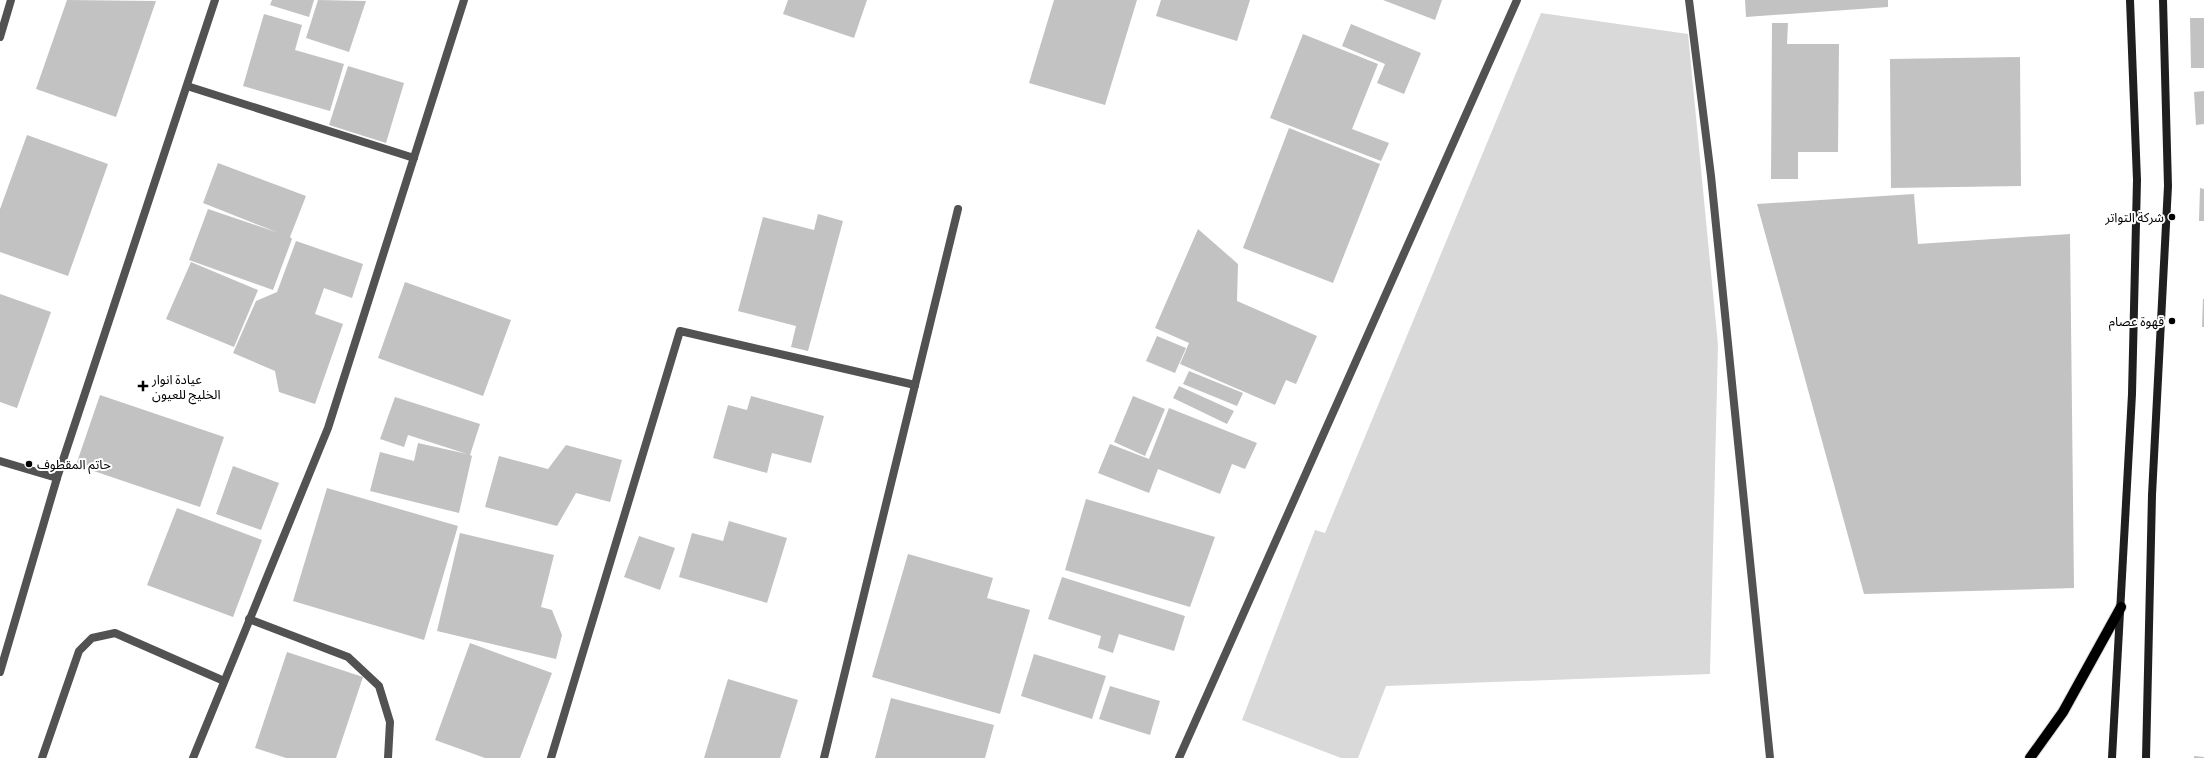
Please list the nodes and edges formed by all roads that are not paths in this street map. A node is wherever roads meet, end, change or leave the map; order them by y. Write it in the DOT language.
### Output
graph roads {
  1 [pos="11,0"];
  2 [pos="215,0"];
  3 [pos="464,0"];
  4 [pos="1517,0"];
  5 [pos="1689,0"];
  6 [pos="2130,0"];
  7 [pos="2163,0"];
  8 [pos="0,38"];
  9 [pos="187,86"];
  10 [pos="414,158"];
  11 [pos="958,209"];
  12 [pos="915,386"];
  13 [pos="0,461"];
  14 [pos="57,478"];
  15 [pos="2121,607"];
  16 [pos="249,619"];
  17 [pos="0,672"];
  18 [pos="224,681"];
  19 [pos="42,758"];
  20 [pos="193,758"];
  21 [pos="388,758"];
  22 [pos="551,758"];
  23 [pos="824,758"];
  24 [pos="1179,758"];
  25 [pos="1770,758"];
  26 [pos="2030,758"];
  27 [pos="2112,758"];
  28 [pos="2146,758"];
  1 -- 8 [label="street"];
  2 -- 9 [label="street"];
  3 -- 10 [label="street"];
  4 -- 24 [label="street"];
  5 -- 25 [label="street"];
  6 -- 15 [label="main road"];
  7 -- 28 [label="main road"];
  9 -- 10 [label="street"];
  9 -- 14 [label="street"];
  10 -- 16 [label="street"];
  11 -- 12 [label="street"];
  12 -- 22 [label="street"];
  12 -- 23 [label="street"];
  13 -- 14 [label="street"];
  14 -- 17 [label="street"];
  15 -- 26 [label="main road"];
  15 -- 27 [label="main road"];
  16 -- 18 [label="street"];
  16 -- 21 [label="street"];
  18 -- 19 [label="street"];
  18 -- 20 [label="street"];
}
